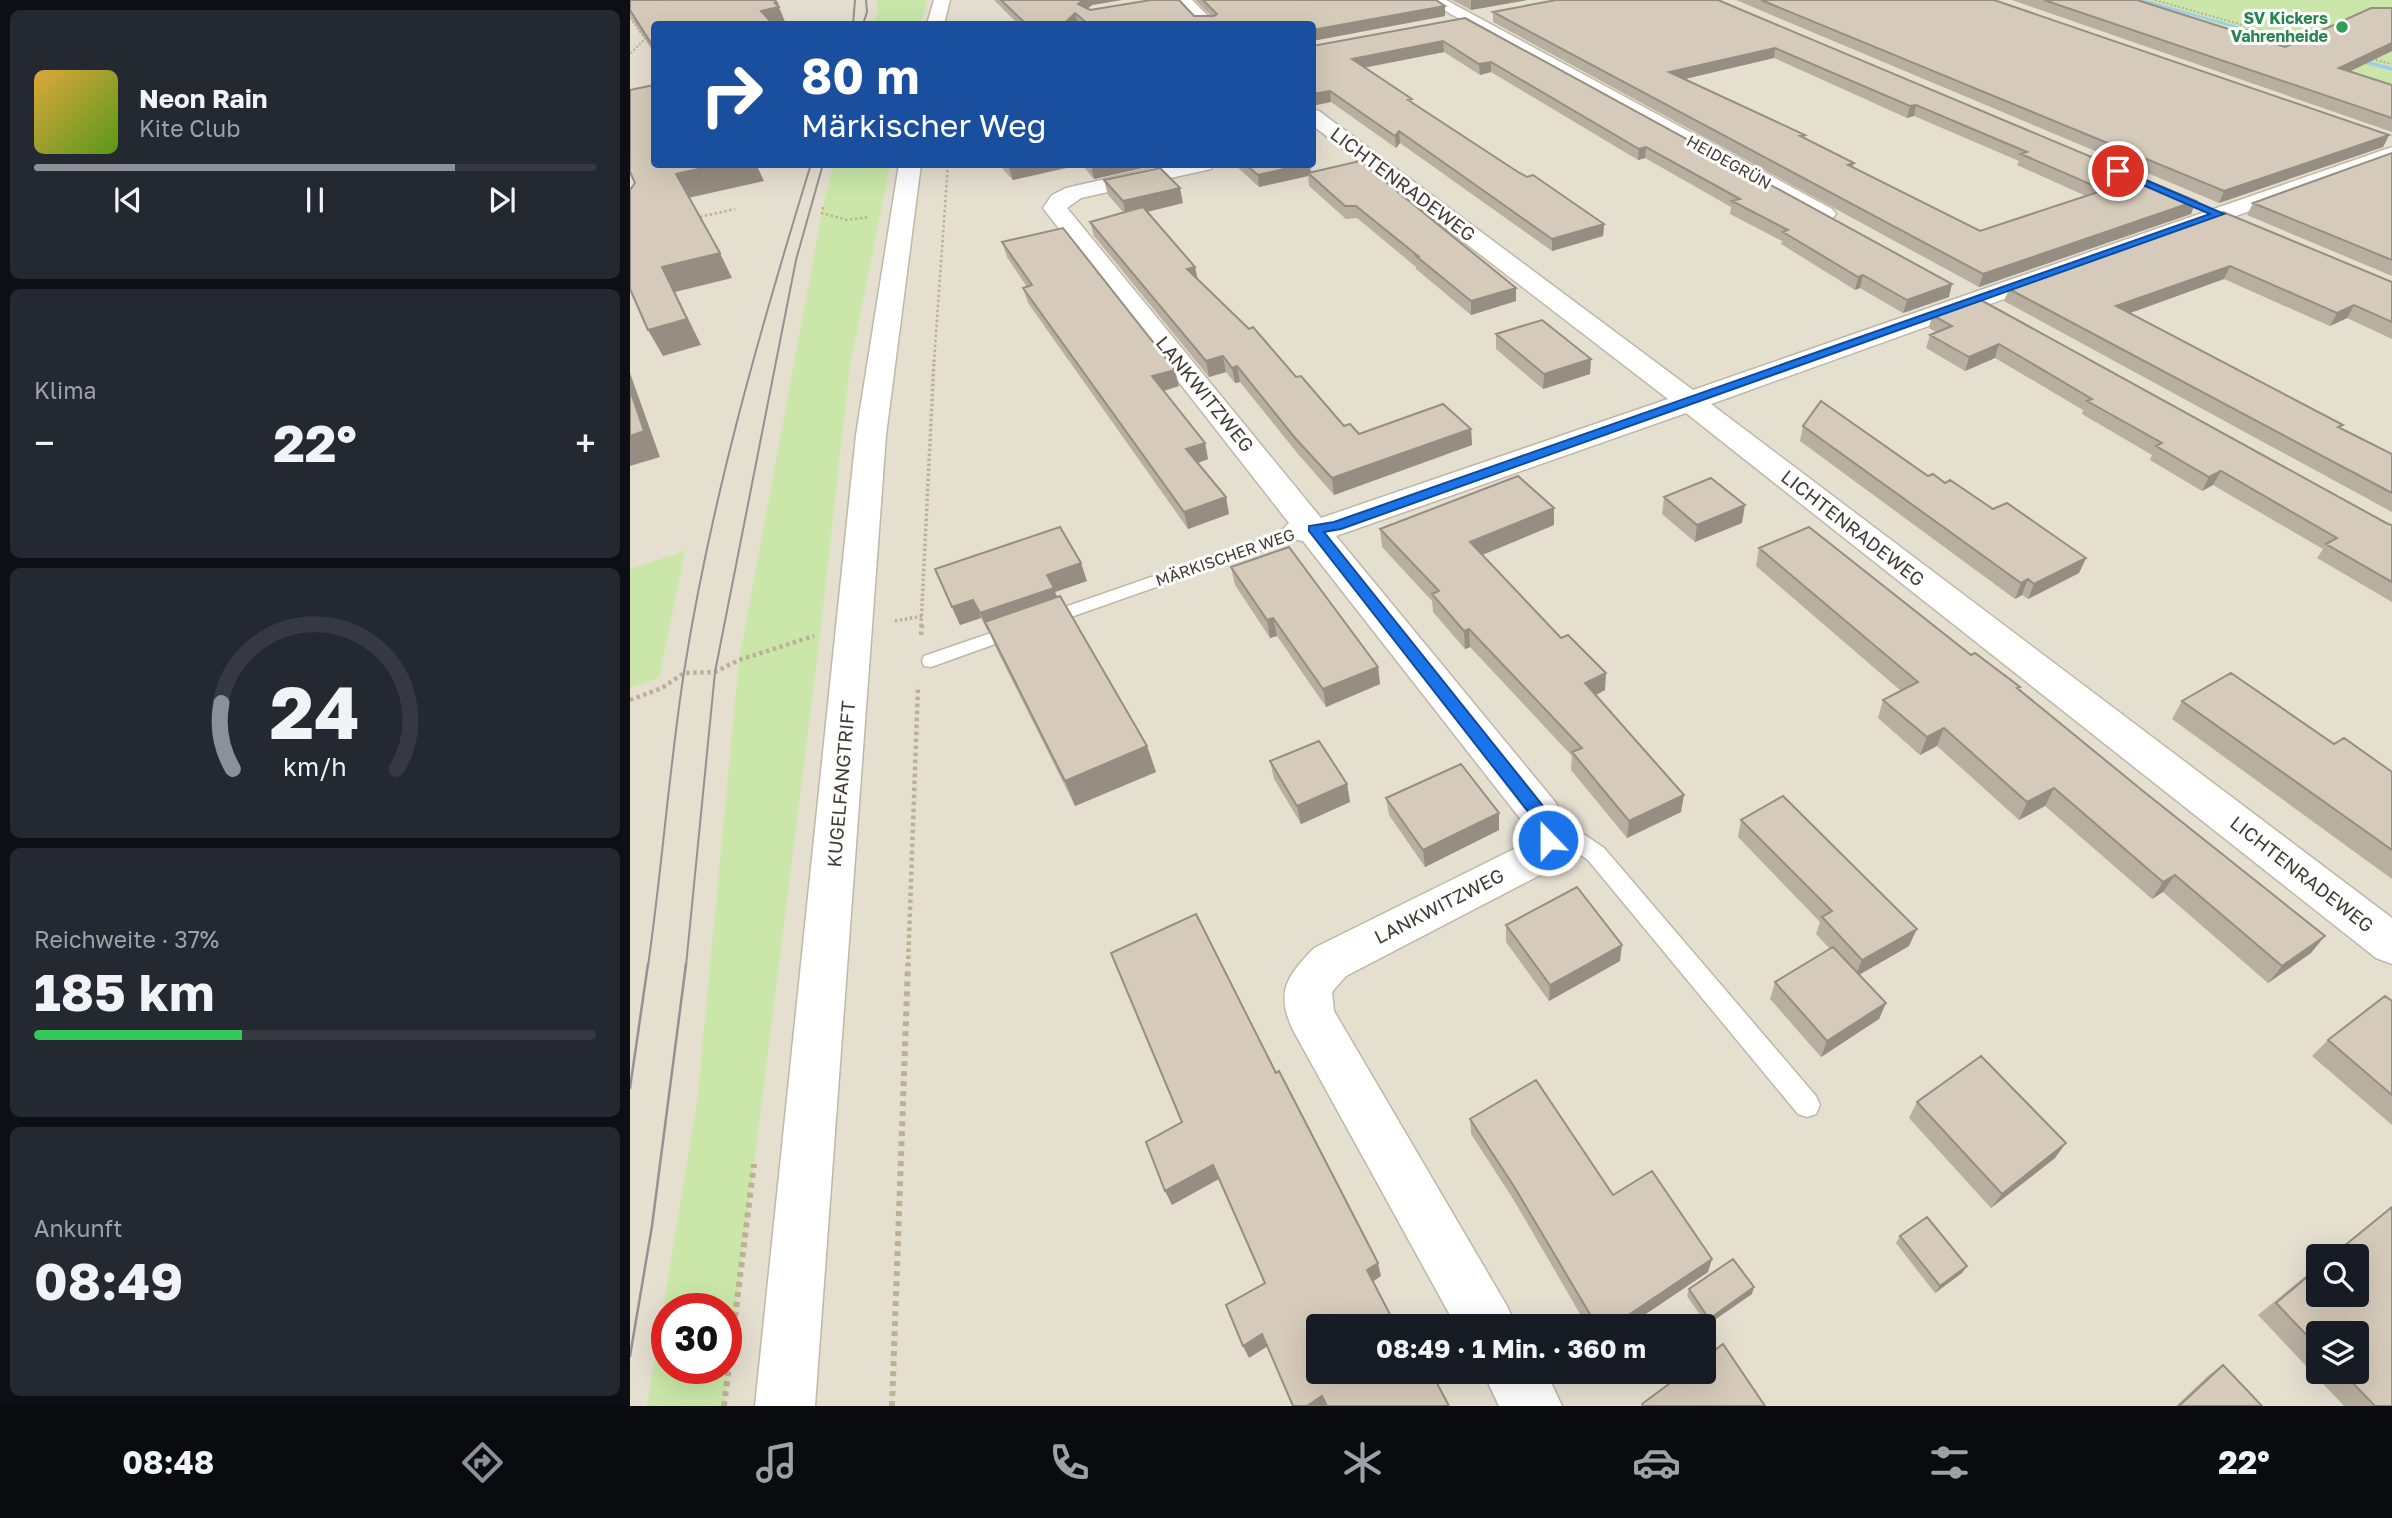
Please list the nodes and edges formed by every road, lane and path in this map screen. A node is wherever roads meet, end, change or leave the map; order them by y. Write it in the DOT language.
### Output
graph roads {
  1 [pos="942,0"];
  2 [pos="1183,0"];
  3 [pos="1434,0"];
  4 [pos="2155,0"];
  5 [pos="1482,16"];
  6 [pos="630,18"];
  7 [pos="937,21"];
  8 [pos="1205,21"];
  9 [pos="1444,24"];
  10 [pos="2301,42"];
  11 [pos="630,54"];
  12 [pos="2366,57"];
  13 [pos="2392,64"];
  14 [pos="1321,130"];
  15 [pos="2388,144"];
  16 [pos="909,168"];
  17 [pos="948,168"];
  18 [pos="1185,168"];
  19 [pos="2194,203"];
  20 [pos="823,207"];
  21 [pos="735,209"];
  22 [pos="880,216"];
  23 [pos="696,218"];
  24 [pos="2231,219"];
  25 [pos="1844,226"];
  26 [pos="1953,286"];
  27 [pos="1977,299"];
  28 [pos="2001,312"];
  29 [pos="1689,401"];
  30 [pos="1306,530"];
  31 [pos="855,628"];
  32 [pos="931,661"];
  33 [pos="918,679"];
  34 [pos="630,701"];
  35 [pos="1547,837"];
  36 [pos="2392,944"];
  37 [pos="1807,1105"];
  38 [pos="1480,1314"];
  39 [pos="1520,1384"];
  40 [pos="785,1406"];
  41 [pos="892,1406"];
  42 [pos="1532,1406"];
  1 -- 7 [label="street"];
  2 -- 8 [label="street"];
  3 -- 5 [label="street, HEIDEGRÜN"];
  4 -- 10 [label="path"];
  5 -- 9 [label="street"];
  5 -- 25 [label="street, HEIDEGRÜN"];
  6 -- 11 [label="path"];
  12 -- 13 [label="path"];
  14 -- 29 [label="street, LICHTENRADEWEG"];
  15 -- 24 [label="street, MÄRKISCHER WEG"];
  16 -- 31 [label="street, KUGELFANGTRIFT"];
  17 -- 31 [label="path"];
  18 -- 30 [label="street, LANKWITZWEG"];
  19 -- 24 [label="street"];
  20 -- 22 [label="path"];
  21 -- 23 [label="path"];
  24 -- 27 [label="street, MÄRKISCHER WEG"];
  26 -- 27 [label="street"];
  27 -- 28 [label="street"];
  27 -- 29 [label="street, MÄRKISCHER WEG"];
  29 -- 30 [label="street, MÄRKISCHER WEG"];
  29 -- 36 [label="street, LICHTENRADEWEG"];
  30 -- 32 [label="lane, MÄRKISCHER WEG"];
  30 -- 35 [label="street, LANKWITZWEG"];
  31 -- 34 [label="path"];
  31 -- 40 [label="street, KUGELFANGTRIFT"];
  33 -- 41 [label="path"];
  35 -- 37 [label="lane"];
  35 -- 38 [label="street, LANKWITZWEG"];
  39 -- 42 [label="street"];
}
